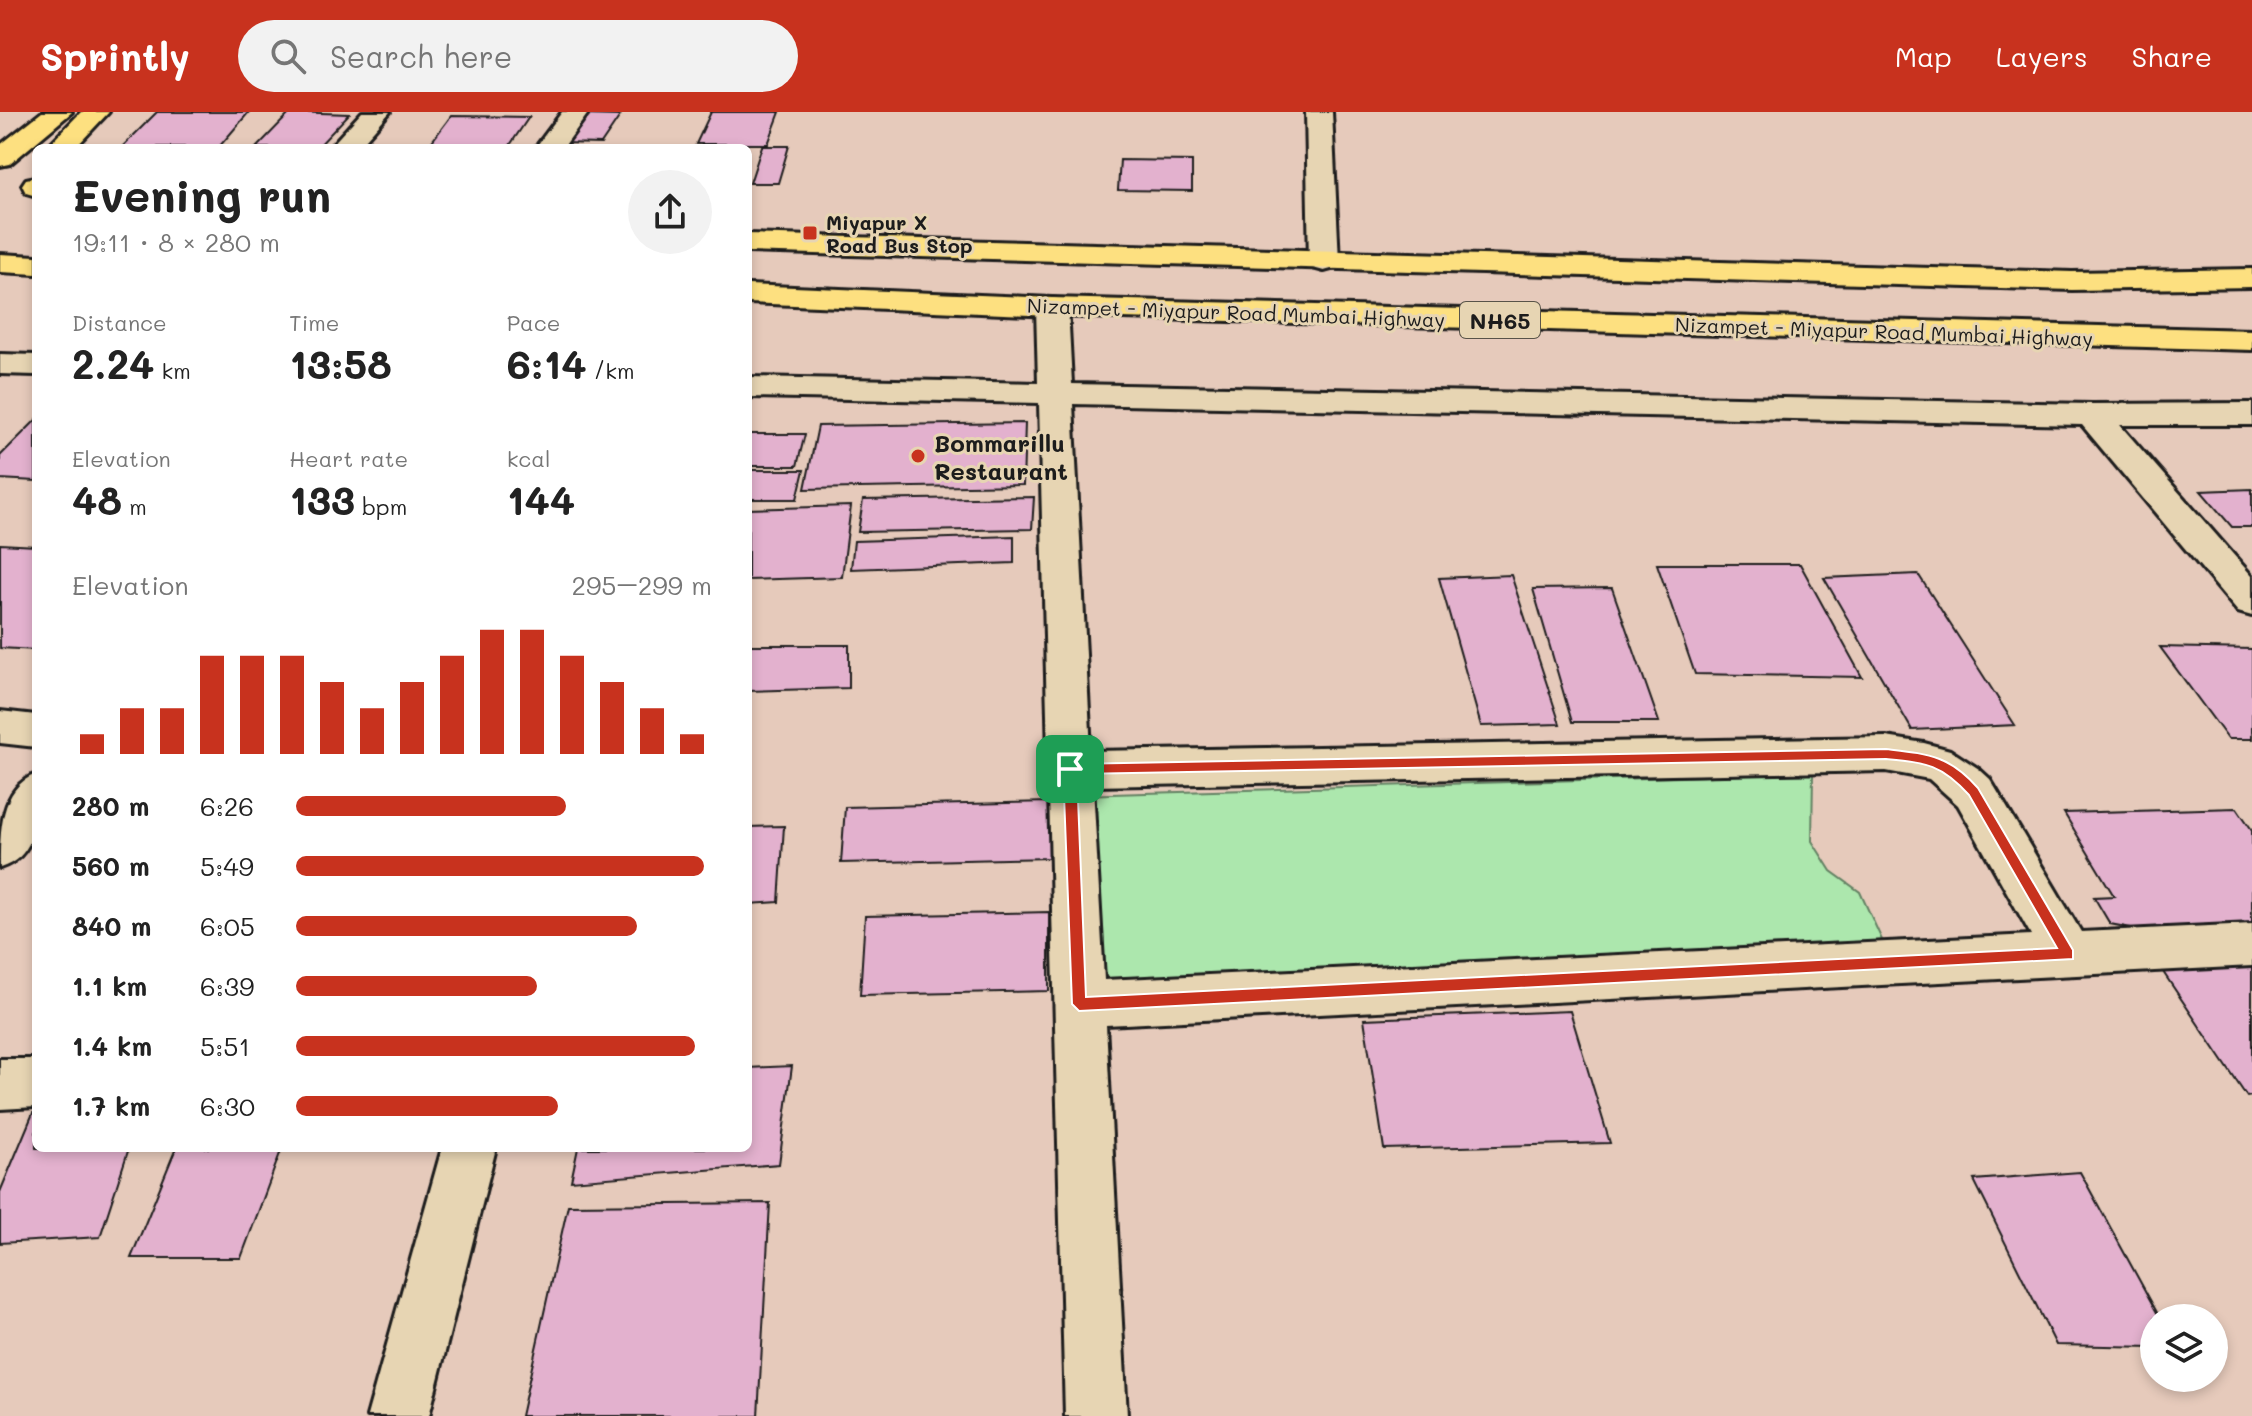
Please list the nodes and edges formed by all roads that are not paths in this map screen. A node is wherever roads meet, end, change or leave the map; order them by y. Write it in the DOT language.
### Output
graph roads {
  1 [pos="59,112"];
  2 [pos="96,112"];
  3 [pos="377,112"];
  4 [pos="576,112"];
  5 [pos="1319,112"];
  6 [pos="64,144"];
  7 [pos="347,144"];
  8 [pos="552,144"];
  9 [pos="0,158"];
  10 [pos="0,237"];
  11 [pos="32,237"];
  12 [pos="752,243"];
  13 [pos="1324,262"];
  14 [pos="0,263"];
  15 [pos="32,265"];
  16 [pos="2252,278"];
  17 [pos="2072,281"];
  18 [pos="2168,282"];
  19 [pos="0,292"];
  20 [pos="32,292"];
  21 [pos="752,294"];
  22 [pos="1052,307"];
  23 [pos="2119,339"];
  24 [pos="2252,340"];
  25 [pos="2217,341"];
  26 [pos="0,364"];
  27 [pos="32,365"];
  28 [pos="752,387"];
  29 [pos="1055,392"];
  30 [pos="2252,414"];
  31 [pos="2092,415"];
  32 [pos="2252,602"];
  33 [pos="0,727"];
  34 [pos="32,731"];
  35 [pos="1070,769"];
  36 [pos="32,798"];
  37 [pos="0,849"];
  38 [pos="2252,945"];
  39 [pos="2068,954"];
  40 [pos="1079,1004"];
  41 [pos="32,1083"];
  42 [pos="0,1084"];
  43 [pos="468,1152"];
  44 [pos="398,1416"];
  45 [pos="1096,1416"];
  1 -- 9 [label="main road"];
  2 -- 6 [label="main road"];
  3 -- 7 [label="street"];
  4 -- 8 [label="street"];
  5 -- 13 [label="street"];
  10 -- 11 [label="main road"];
  12 -- 13 [label="main road, NH65"];
  13 -- 17 [label="main road, NH65"];
  14 -- 15 [label="main road"];
  16 -- 18 [label="main road, NH65"];
  17 -- 18 [label="main road, NH65"];
  17 -- 23 [label="main road"];
  18 -- 25 [label="main road"];
  19 -- 20 [label="main road"];
  21 -- 22 [label="main road, Nizampet - Miyapur Road Mumbai Highway / NH65"];
  22 -- 23 [label="main road, Nizampet - Miyapur Road Mumbai Highway / NH65"];
  22 -- 29 [label="street"];
  23 -- 25 [label="main road, Nizampet - Miyapur Road Mumbai Highway / NH65"];
  24 -- 25 [label="main road, Nizampet - Miyapur Road Mumbai Highway / NH65"];
  26 -- 27 [label="street"];
  28 -- 29 [label="street"];
  29 -- 31 [label="street"];
  29 -- 35 [label="street"];
  30 -- 31 [label="street"];
  31 -- 32 [label="street"];
  33 -- 34 [label="street"];
  35 -- 39 [label="street"];
  35 -- 40 [label="street"];
  36 -- 37 [label="street"];
  38 -- 39 [label="street"];
  39 -- 40 [label="street"];
  40 -- 45 [label="street"];
  41 -- 42 [label="street"];
  43 -- 44 [label="street"];
}
